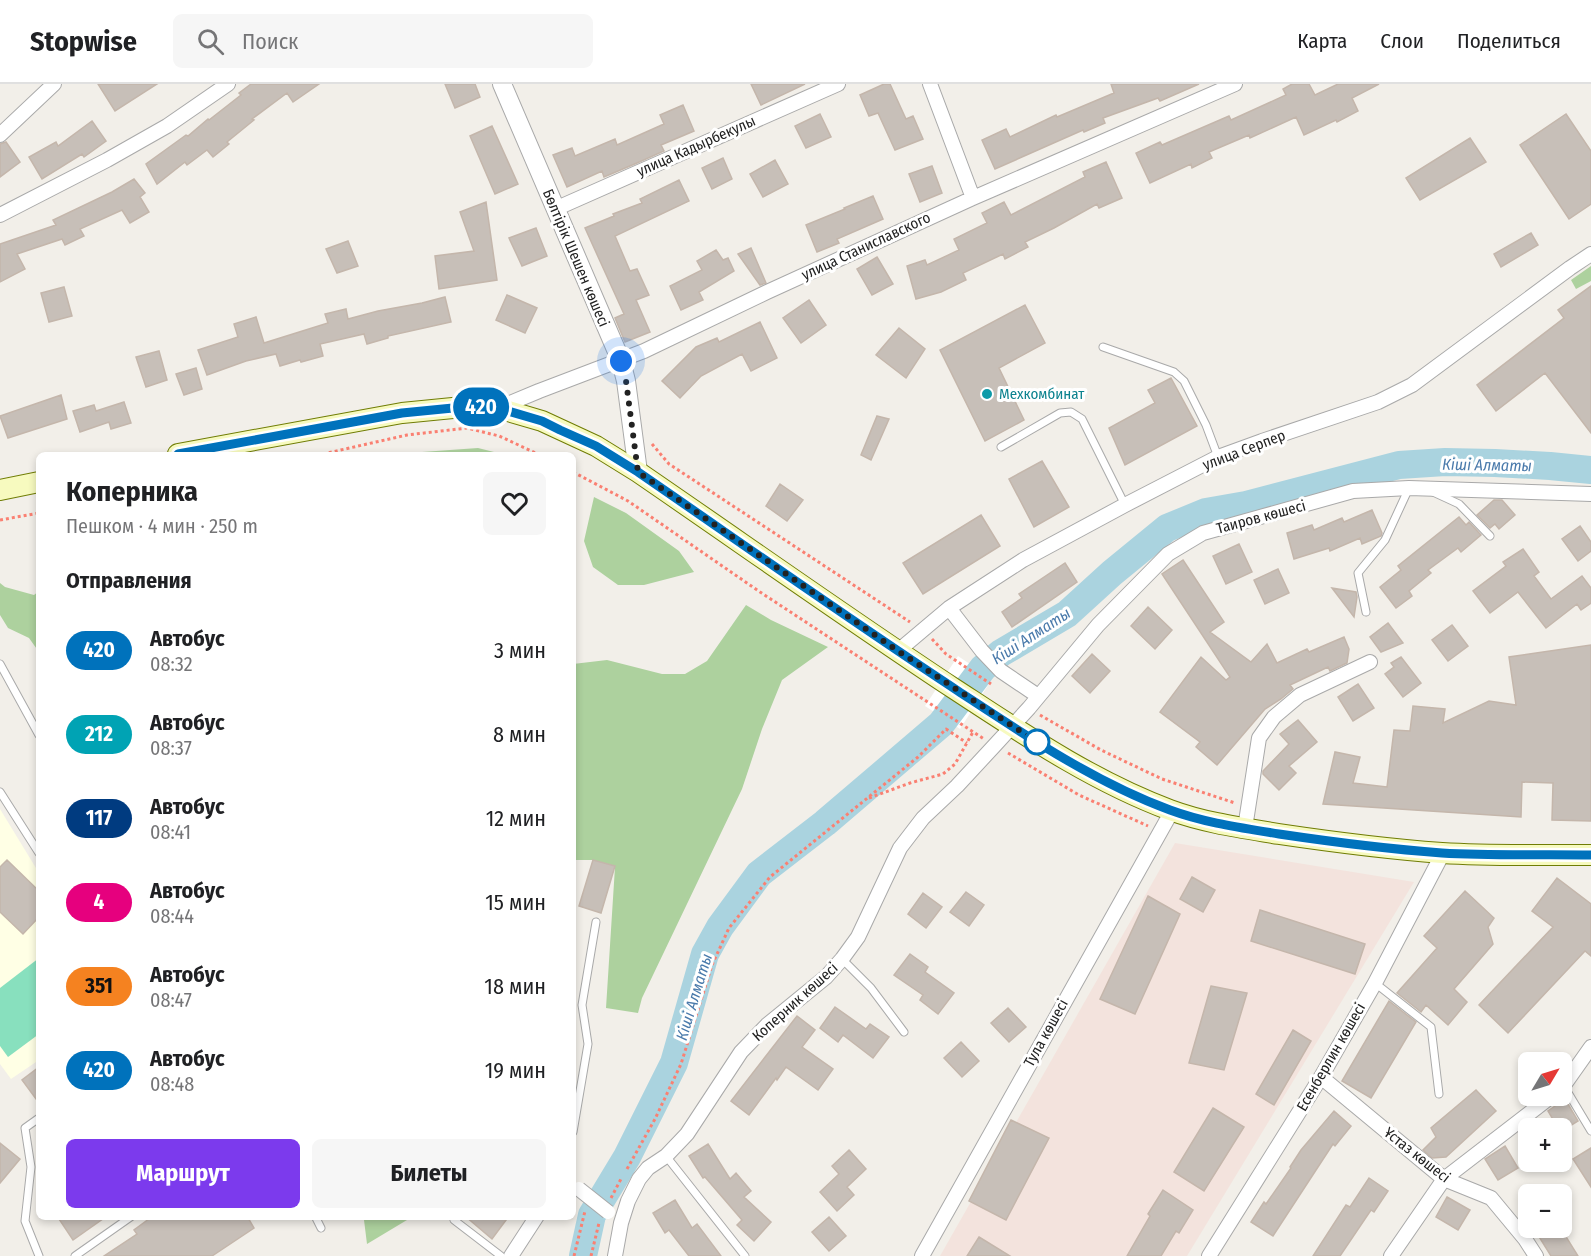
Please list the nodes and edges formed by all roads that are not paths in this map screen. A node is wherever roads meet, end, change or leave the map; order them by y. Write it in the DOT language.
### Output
graph roads {
  1 [pos="54,84"];
  2 [pos="502,84"];
  3 [pos="838,84"];
  4 [pos="930,84"];
  5 [pos="1235,84"];
  6 [pos="220,86"];
  7 [pos="0,135"];
  8 [pos="973,198"];
  9 [pos="555,209"];
  10 [pos="0,215"];
  11 [pos="1591,254"];
  12 [pos="1103,347"];
  13 [pos="621,361"];
  14 [pos="498,408"];
  15 [pos="1001,447"];
  16 [pos="189,452"];
  17 [pos="1218,457"];
  18 [pos="638,472"];
  19 [pos="36,483"];
  20 [pos="1409,488"];
  21 [pos="1424,488"];
  22 [pos="0,490"];
  23 [pos="1591,494"];
  24 [pos="1125,505"];
  25 [pos="1490,536"];
  26 [pos="949,608"];
  27 [pos="1366,612"];
  28 [pos="898,651"];
  29 [pos="1370,662"];
  30 [pos="0,664"];
  31 [pos="1038,696"];
  32 [pos="1012,727"];
  33 [pos="36,730"];
  34 [pos="0,792"];
  35 [pos="1172,811"];
  36 [pos="1245,828"];
  37 [pos="36,848"];
  38 [pos="1443,853"];
  39 [pos="1591,855"];
  40 [pos="596,922"];
  41 [pos="842,959"];
  42 [pos="1375,983"];
  43 [pos="904,1032"];
  44 [pos="1591,1047"];
  45 [pos="1572,1074"];
  46 [pos="1321,1077"];
  47 [pos="1439,1094"];
  48 [pos="1572,1101"];
  49 [pos="1538,1106"];
  50 [pos="576,1114"];
  51 [pos="36,1120"];
  52 [pos="1591,1131"];
  53 [pos="666,1156"];
  54 [pos="1444,1179"];
  55 [pos="576,1186"];
  56 [pos="126,1220"];
  57 [pos="317,1220"];
  58 [pos="454,1220"];
  59 [pos="534,1220"];
  60 [pos="621,1223"];
  61 [pos="321,1228"];
  62 [pos="39,1256"];
  63 [pos="75,1256"];
  64 [pos="501,1256"];
  65 [pos="511,1256"];
  66 [pos="615,1256"];
  67 [pos="746,1256"];
  68 [pos="922,1256"];
  69 [pos="1209,1256"];
  70 [pos="1391,1256"];
  71 [pos="1536,1256"];
  1 -- 7 [label="street"];
  2 -- 9 [label="street, Бөлтірік Шешен көшесі"];
  3 -- 9 [label="street, улица Кадырбекулы"];
  4 -- 8 [label="street"];
  5 -- 8 [label="street, улица Станиславского"];
  6 -- 10 [label="street"];
  8 -- 13 [label="street, улица Станиславского"];
  9 -- 13 [label="street, Бөлтірік Шешен көшесі"];
  11 -- 17 [label="street, улица Серпер"];
  12 -- 17 [label="lane"];
  13 -- 14 [label="street, улица Станиславского"];
  13 -- 18 [label="street, Бөлтірік Шешен көшесі"];
  14 -- 16 [label="main road"];
  14 -- 18 [label="main road"];
  15 -- 24 [label="lane"];
  17 -- 24 [label="street, улица Серпер"];
  18 -- 28 [label="main road"];
  19 -- 22 [label="main road"];
  20 -- 21 [label="street, Таиров көшесі"];
  20 -- 27 [label="lane"];
  20 -- 31 [label="street, Таиров көшесі"];
  21 -- 23 [label="street, Таиров көшесі"];
  21 -- 25 [label="lane"];
  24 -- 26 [label="street, улица Серпер"];
  26 -- 28 [label="street, улица Серпер"];
  26 -- 31 [label="street"];
  28 -- 32 [label="main road"];
  29 -- 36 [label="street"];
  30 -- 33 [label="lane"];
  31 -- 32 [label="street, Таиров көшесі"];
  32 -- 35 [label="main road"];
  32 -- 41 [label="street, Коперник көшесі"];
  34 -- 37 [label="lane"];
  35 -- 36 [label="main road"];
  35 -- 68 [label="street, Тула көшесі"];
  36 -- 38 [label="main road"];
  38 -- 39 [label="main road"];
  38 -- 42 [label="street, Есенберлин көшесі"];
  40 -- 50 [label="lane"];
  41 -- 43 [label="lane"];
  41 -- 53 [label="street, Коперник көшесі"];
  42 -- 46 [label="street, Есенберлин көшесі"];
  42 -- 47 [label="lane"];
  44 -- 45 [label="street"];
  46 -- 54 [label="street, Ұстаз көшесі"];
  46 -- 69 [label="street, Есенберлин көшесі"];
  48 -- 52 [label="lane"];
  49 -- 54 [label="street"];
  51 -- 62 [label="lane"];
  53 -- 60 [label="street, Коперник көшесі"];
  53 -- 67 [label="lane"];
  54 -- 70 [label="street"];
  54 -- 71 [label="street, Ұстаз көшесі"];
  55 -- 60 [label="street, bridge"];
  56 -- 63 [label="lane"];
  57 -- 61 [label="lane"];
  58 -- 64 [label="lane"];
  59 -- 65 [label="street"];
  60 -- 66 [label="street, Коперник көшесі"];
}
